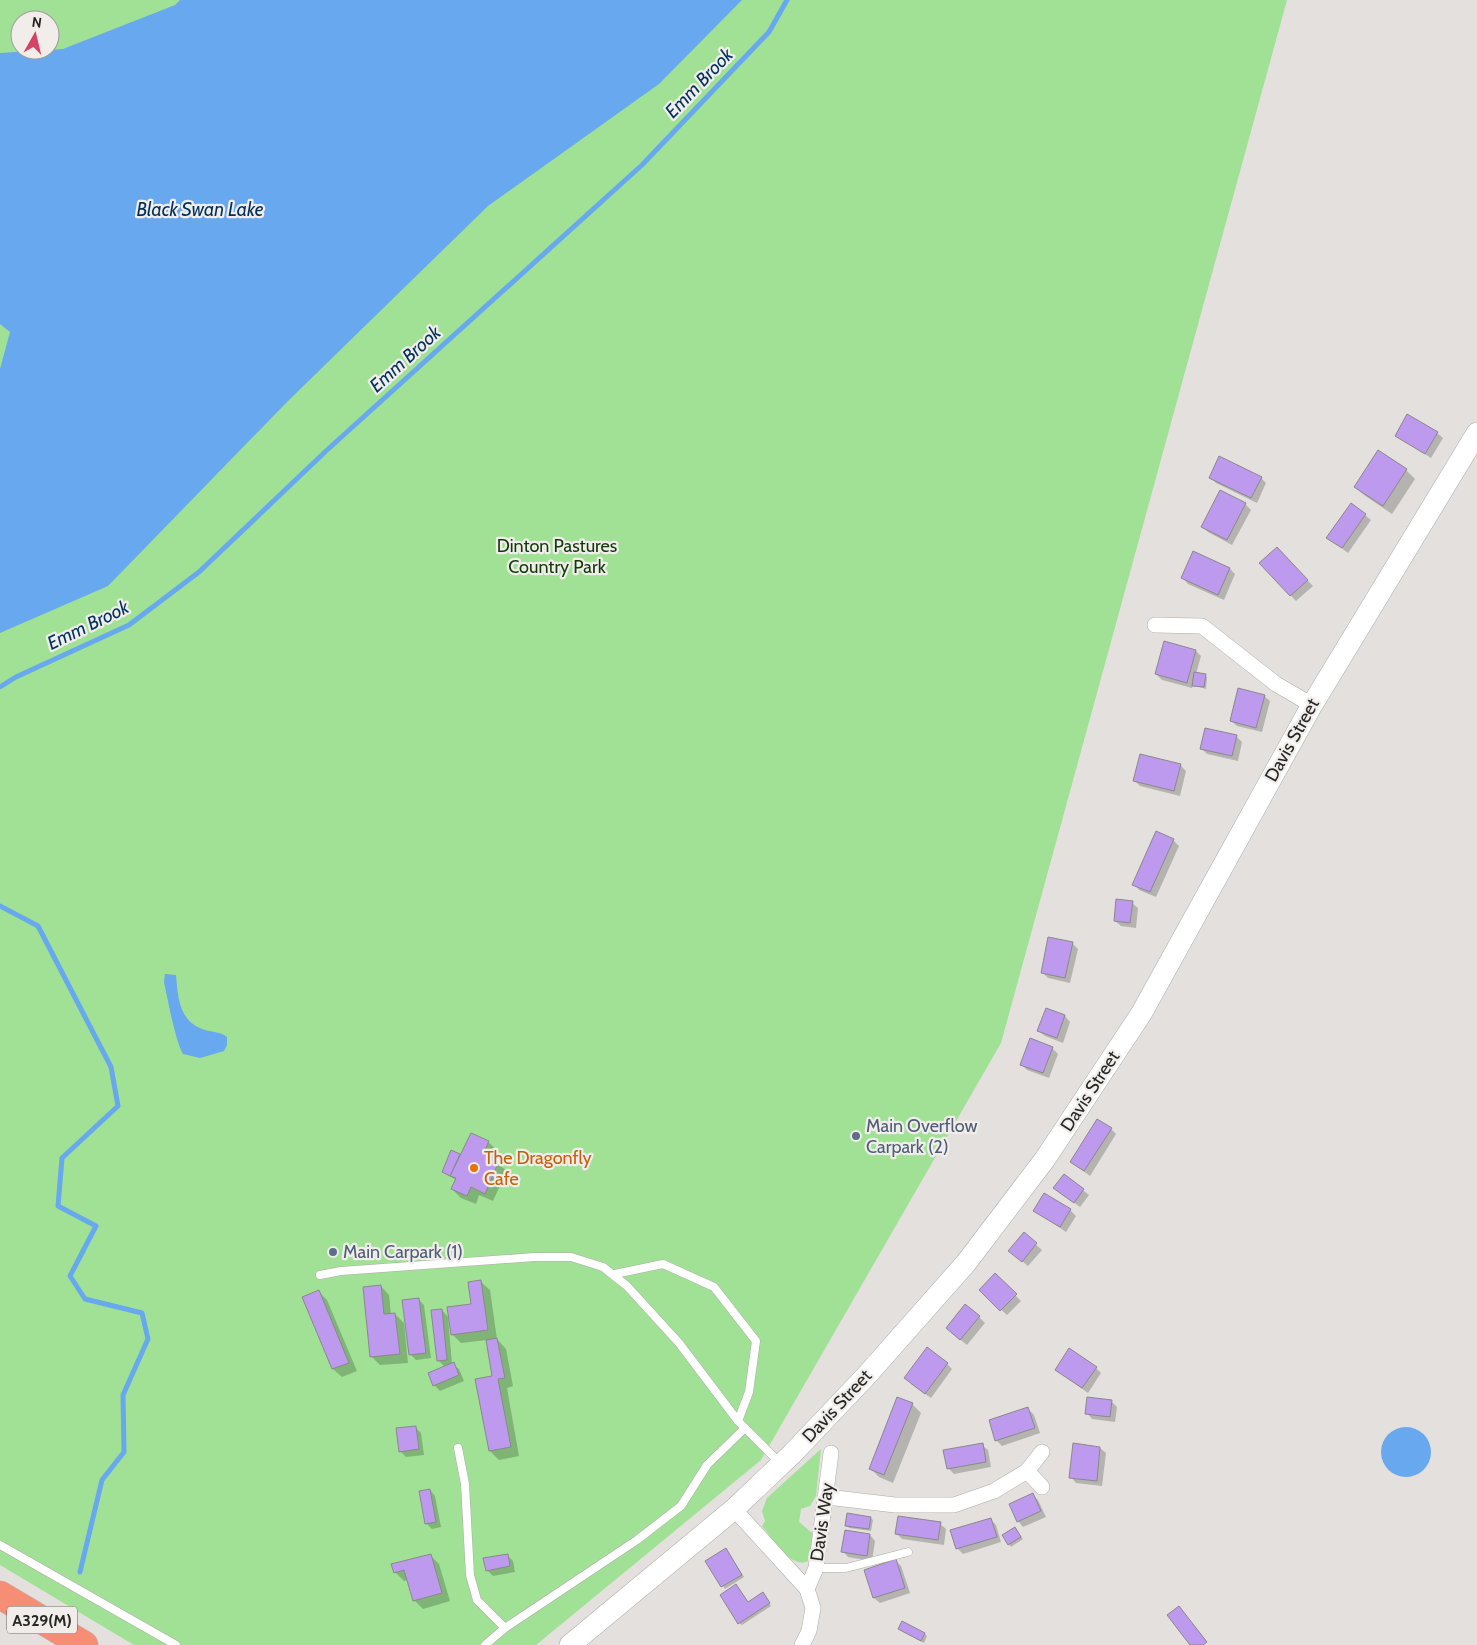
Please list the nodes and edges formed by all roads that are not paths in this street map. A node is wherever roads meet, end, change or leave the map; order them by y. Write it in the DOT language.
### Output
graph roads {
  1 [pos="1477,433"];
  2 [pos="1155,625"];
  3 [pos="1312,704"];
  4 [pos="615,1274"];
  5 [pos="320,1275"];
  6 [pos="738,1421"];
  7 [pos="745,1428"];
  8 [pos="458,1448"];
  9 [pos="1042,1452"];
  10 [pos="831,1453"];
  11 [pos="781,1464"];
  12 [pos="1027,1472"];
  13 [pos="1042,1487"];
  14 [pos="827,1497"];
  15 [pos="734,1509"];
  16 [pos="0,1545"];
  17 [pos="908,1552"];
  18 [pos="816,1568"];
  19 [pos="807,1589"];
  20 [pos="0,1595"];
  21 [pos="505,1628"];
  22 [pos="84,1645"];
  23 [pos="176,1645"];
  24 [pos="485,1645"];
  25 [pos="570,1645"];
  26 [pos="802,1645"];
  1 -- 3 [label="main road, Davis Street"];
  2 -- 3 [label="street"];
  3 -- 11 [label="main road, Davis Street"];
  4 -- 5 [label="lane"];
  4 -- 6 [label="lane"];
  4 -- 6 [label="lane"];
  6 -- 7 [label="lane"];
  7 -- 11 [label="lane"];
  7 -- 21 [label="lane"];
  8 -- 21 [label="lane"];
  9 -- 12 [label="street"];
  10 -- 14 [label="street, Davis Way"];
  11 -- 15 [label="main road, Davis Street"];
  12 -- 13 [label="street"];
  12 -- 14 [label="street"];
  14 -- 18 [label="street, Davis Way"];
  15 -- 19 [label="street, Davis Way"];
  15 -- 25 [label="main road, Davis Street"];
  16 -- 23 [label="lane"];
  17 -- 18 [label="lane"];
  18 -- 19 [label="street, Davis Way"];
  19 -- 26 [label="street"];
  20 -- 22 [label="highway, A329(M)"];
  21 -- 24 [label="lane"];
}
